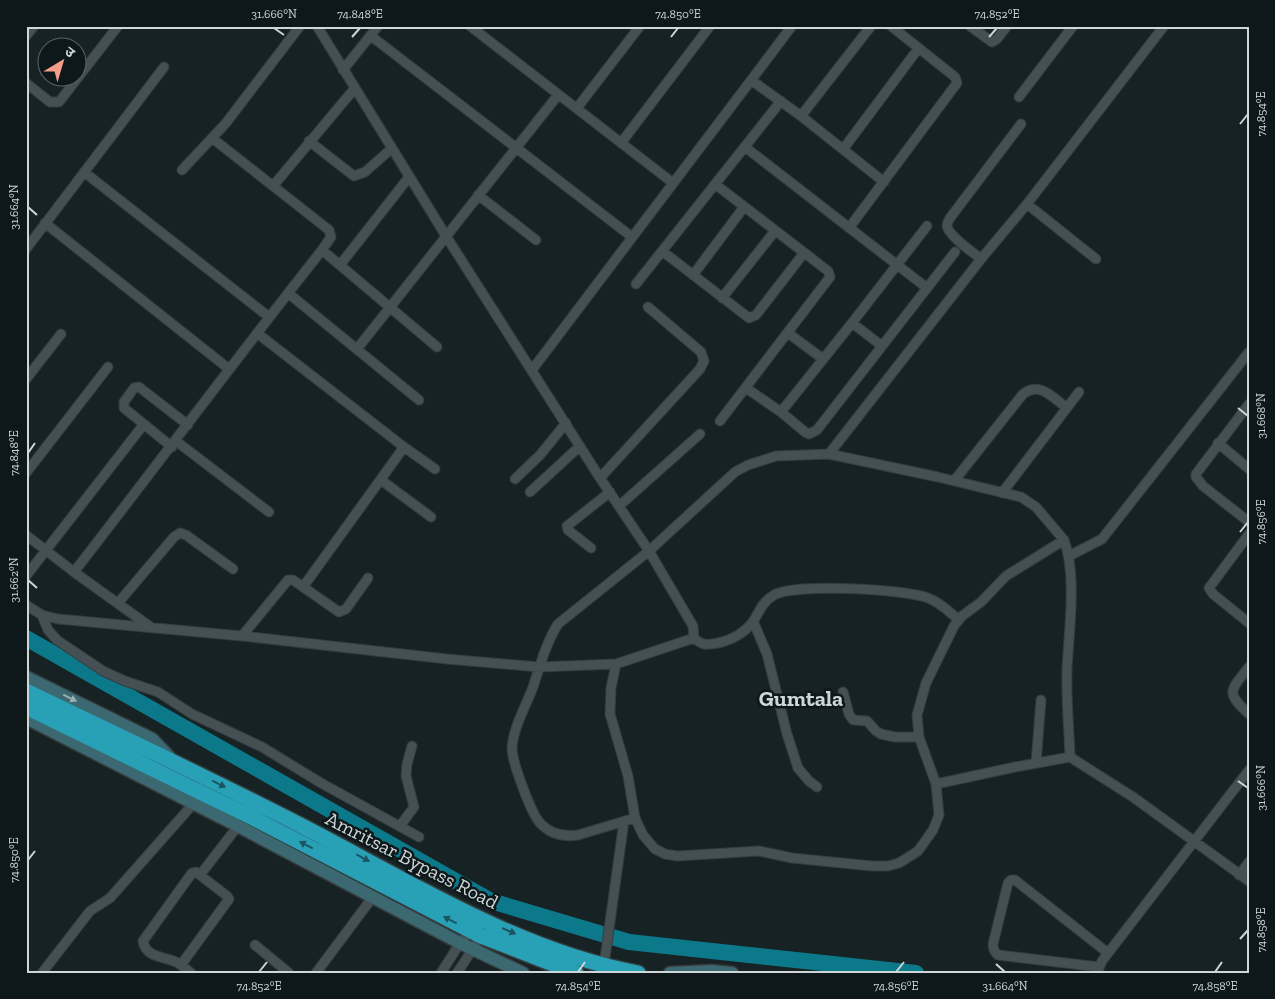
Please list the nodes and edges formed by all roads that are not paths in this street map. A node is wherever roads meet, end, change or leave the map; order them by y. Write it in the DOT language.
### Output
graph roads {
  1 [pos="34,26"];
  2 [pos="118,26"];
  3 [pos="300,26"];
  4 [pos="317,26"];
  5 [pos="378,26"];
  6 [pos="470,26"];
  7 [pos="640,26"];
  8 [pos="710,26"];
  9 [pos="792,26"];
  10 [pos="871,26"];
  11 [pos="891,26"];
  12 [pos="970,26"];
  13 [pos="1007,26"];
  14 [pos="1073,26"];
  15 [pos="1164,26"];
  16 [pos="26,36"];
  17 [pos="370,36"];
  18 [pos="918,49"];
  19 [pos="164,68"];
  20 [pos="344,70"];
  21 [pos="751,80"];
  22 [pos="26,83"];
  23 [pos="355,88"];
  24 [pos="558,95"];
  25 [pos="1019,97"];
  26 [pos="781,101"];
  27 [pos="577,108"];
  28 [pos="801,116"];
  29 [pos="1021,124"];
  30 [pos="212,138"];
  31 [pos="310,141"];
  32 [pos="621,143"];
  33 [pos="516,147"];
  34 [pos="744,147"];
  35 [pos="844,148"];
  36 [pos="391,149"];
  37 [pos="182,170"];
  38 [pos="84,172"];
  39 [pos="409,177"];
  40 [pos="884,182"];
  41 [pos="672,183"];
  42 [pos="715,184"];
  43 [pos="273,186"];
  44 [pos="478,195"];
  45 [pos="1027,204"];
  46 [pos="744,207"];
  47 [pos="45,224"];
  48 [pos="927,226"];
  49 [pos="849,228"];
  50 [pos="775,231"];
  51 [pos="446,236"];
  52 [pos="632,237"];
  53 [pos="536,240"];
  54 [pos="26,249"];
  55 [pos="322,250"];
  56 [pos="662,251"];
  57 [pos="955,252"];
  58 [pos="804,253"];
  59 [pos="981,259"];
  60 [pos="1096,259"];
  61 [pos="896,264"];
  62 [pos="340,265"];
  63 [pos="693,275"];
  64 [pos="636,284"];
  65 [pos="927,288"];
  66 [pos="288,293"];
  67 [pos="722,298"];
  68 [pos="648,307"];
  69 [pos="391,308"];
  70 [pos="269,317"];
  71 [pos="852,323"];
  72 [pos="257,333"];
  73 [pos="788,333"];
  74 [pos="61,334"];
  75 [pos="882,346"];
  76 [pos="437,347"];
  77 [pos="357,349"];
  78 [pos="1249,352"];
  79 [pos="824,359"];
  80 [pos="108,367"];
  81 [pos="229,369"];
  82 [pos="532,370"];
  83 [pos="26,379"];
  84 [pos="746,388"];
  85 [pos="1079,392"];
  86 [pos="419,400"];
  87 [pos="1249,404"];
  88 [pos="1067,408"];
  89 [pos="781,412"];
  90 [pos="1246,414"];
  91 [pos="720,421"];
  92 [pos="566,423"];
  93 [pos="144,424"];
  94 [pos="188,425"];
  95 [pos="700,434"];
  96 [pos="1218,443"];
  97 [pos="174,444"];
  98 [pos="404,446"];
  99 [pos="580,446"];
  100 [pos="829,454"];
  101 [pos="435,469"];
  102 [pos="1249,469"];
  103 [pos="26,473"];
  104 [pos="600,478"];
  105 [pos="515,479"];
  106 [pos="381,480"];
  107 [pos="954,481"];
  108 [pos="530,492"];
  109 [pos="610,492"];
  110 [pos="1002,493"];
  111 [pos="619,506"];
  112 [pos="269,512"];
  113 [pos="431,517"];
  114 [pos="1249,522"];
  115 [pos="1249,534"];
  116 [pos="26,535"];
  117 [pos="1064,540"];
  118 [pos="591,548"];
  119 [pos="46,551"];
  120 [pos="649,551"];
  121 [pos="1069,556"];
  122 [pos="233,569"];
  123 [pos="74,572"];
  124 [pos="26,576"];
  125 [pos="368,578"];
  126 [pos="303,586"];
  127 [pos="118,603"];
  128 [pos="26,605"];
  129 [pos="42,615"];
  130 [pos="959,620"];
  131 [pos="753,621"];
  132 [pos="1249,623"];
  133 [pos="152,628"];
  134 [pos="242,636"];
  135 [pos="694,638"];
  136 [pos="616,664"];
  137 [pos="539,666"];
  138 [pos="1249,667"];
  139 [pos="26,677"];
  140 [pos="26,691"];
  141 [pos="843,692"];
  142 [pos="1041,700"];
  143 [pos="26,707"];
  144 [pos="1249,714"];
  145 [pos="26,718"];
  146 [pos="919,737"];
  147 [pos="412,746"];
  148 [pos="1070,757"];
  149 [pos="175,763"];
  150 [pos="1036,763"];
  151 [pos="1249,770"];
  152 [pos="936,784"];
  153 [pos="174,787"];
  154 [pos="817,787"];
  155 [pos="194,803"];
  156 [pos="635,818"];
  157 [pos="624,821"];
  158 [pos="238,826"];
  159 [pos="400,826"];
  160 [pos="419,837"];
  161 [pos="1194,842"];
  162 [pos="1249,862"];
  163 [pos="200,875"];
  164 [pos="1240,875"];
  165 [pos="1249,881"];
  166 [pos="372,898"];
  167 [pos="486,921"];
  168 [pos="476,933"];
  169 [pos="460,943"];
  170 [pos="254,945"];
  171 [pos="473,950"];
  172 [pos="1108,953"];
  173 [pos="181,965"];
  174 [pos="604,965"];
  175 [pos="1098,970"];
  176 [pos="318,972"];
  177 [pos="42,973"];
  178 [pos="191,973"];
  179 [pos="289,973"];
  180 [pos="441,973"];
  181 [pos="457,973"];
  182 [pos="523,973"];
  183 [pos="576,973"];
  184 [pos="638,973"];
  185 [pos="670,973"];
  186 [pos="732,973"];
  1 -- 16 [label="street"];
  2 -- 22 [label="street"];
  3 -- 30 [label="street"];
  4 -- 20 [label="street"];
  5 -- 17 [label="street"];
  6 -- 24 [label="street"];
  7 -- 27 [label="street"];
  8 -- 32 [label="street"];
  9 -- 21 [label="street"];
  10 -- 28 [label="street"];
  11 -- 18 [label="street"];
  12 -- 13 [label="street"];
  14 -- 25 [label="street"];
  15 -- 45 [label="street"];
  17 -- 20 [label="street"];
  17 -- 33 [label="street"];
  18 -- 35 [label="street"];
  18 -- 40 [label="street"];
  19 -- 38 [label="street"];
  20 -- 23 [label="street"];
  21 -- 26 [label="street"];
  21 -- 41 [label="street"];
  23 -- 31 [label="street"];
  23 -- 36 [label="street"];
  24 -- 27 [label="street"];
  24 -- 33 [label="street"];
  26 -- 28 [label="street"];
  26 -- 34 [label="street"];
  27 -- 32 [label="street"];
  28 -- 35 [label="street"];
  29 -- 59 [label="street"];
  30 -- 37 [label="street"];
  30 -- 43 [label="street"];
  31 -- 36 [label="street"];
  31 -- 43 [label="street"];
  32 -- 41 [label="street"];
  33 -- 44 [label="street"];
  33 -- 52 [label="street"];
  34 -- 42 [label="street"];
  34 -- 49 [label="street"];
  35 -- 40 [label="street"];
  36 -- 39 [label="street"];
  38 -- 47 [label="street"];
  38 -- 70 [label="street"];
  39 -- 51 [label="street"];
  39 -- 62 [label="street"];
  40 -- 49 [label="street"];
  41 -- 52 [label="street"];
  42 -- 46 [label="street"];
  42 -- 56 [label="street"];
  43 -- 55 [label="street"];
  44 -- 51 [label="street"];
  44 -- 53 [label="street"];
  45 -- 59 [label="street"];
  45 -- 60 [label="street"];
  46 -- 50 [label="street"];
  46 -- 63 [label="street"];
  47 -- 54 [label="street"];
  47 -- 81 [label="street"];
  48 -- 61 [label="street"];
  49 -- 61 [label="street"];
  50 -- 58 [label="street"];
  50 -- 67 [label="street"];
  51 -- 69 [label="street"];
  51 -- 82 [label="street"];
  52 -- 82 [label="street"];
  55 -- 62 [label="street"];
  55 -- 66 [label="street"];
  56 -- 63 [label="street"];
  56 -- 64 [label="street"];
  57 -- 65 [label="street"];
  58 -- 67 [label="street"];
  58 -- 73 [label="street"];
  59 -- 100 [label="street"];
  61 -- 65 [label="street"];
  61 -- 71 [label="street"];
  62 -- 69 [label="street"];
  63 -- 67 [label="street"];
  65 -- 75 [label="street"];
  66 -- 70 [label="street"];
  66 -- 77 [label="street"];
  68 -- 104 [label="street"];
  69 -- 76 [label="street"];
  69 -- 77 [label="street"];
  70 -- 72 [label="street"];
  71 -- 75 [label="street"];
  71 -- 79 [label="street"];
  72 -- 81 [label="street"];
  72 -- 98 [label="street"];
  73 -- 79 [label="street"];
  73 -- 84 [label="street"];
  74 -- 83 [label="street"];
  75 -- 89 [label="street"];
  77 -- 86 [label="street"];
  78 -- 121 [label="street"];
  79 -- 89 [label="street"];
  80 -- 103 [label="street"];
  81 -- 94 [label="street"];
  82 -- 92 [label="street"];
  84 -- 89 [label="street"];
  84 -- 91 [label="street"];
  85 -- 88 [label="street"];
  87 -- 90 [label="street"];
  88 -- 107 [label="street"];
  88 -- 110 [label="street"];
  90 -- 96 [label="street"];
  92 -- 99 [label="street"];
  92 -- 105 [label="street"];
  93 -- 94 [label="street"];
  93 -- 97 [label="street"];
  93 -- 119 [label="street"];
  94 -- 97 [label="street"];
  95 -- 111 [label="street"];
  96 -- 102 [label="street"];
  96 -- 114 [label="street"];
  97 -- 112 [label="street"];
  97 -- 123 [label="street"];
  98 -- 101 [label="street"];
  98 -- 106 [label="street"];
  99 -- 104 [label="street"];
  99 -- 108 [label="street"];
  100 -- 107 [label="street"];
  100 -- 120 [label="street"];
  104 -- 109 [label="street"];
  106 -- 113 [label="street"];
  106 -- 126 [label="street"];
  107 -- 110 [label="street"];
  109 -- 111 [label="street"];
  109 -- 118 [label="street"];
  110 -- 117 [label="street"];
  111 -- 120 [label="street"];
  115 -- 132 [label="street"];
  116 -- 119 [label="street"];
  117 -- 121 [label="street"];
  117 -- 130 [label="street"];
  119 -- 123 [label="street"];
  119 -- 124 [label="street"];
  120 -- 135 [label="street"];
  120 -- 137 [label="street"];
  121 -- 148 [label="street"];
  122 -- 127 [label="street"];
  123 -- 127 [label="street"];
  125 -- 126 [label="street"];
  126 -- 134 [label="street"];
  127 -- 133 [label="street"];
  128 -- 129 [label="street"];
  129 -- 133 [label="street"];
  129 -- 159 [label="street"];
  130 -- 131 [label="street"];
  130 -- 146 [label="street"];
  131 -- 135 [label="street"];
  131 -- 154 [label="street"];
  133 -- 134 [label="street"];
  134 -- 137 [label="street"];
  135 -- 136 [label="street"];
  136 -- 137 [label="street"];
  136 -- 156 [label="street"];
  137 -- 157 [label="street"];
  138 -- 144 [label="street"];
  139 -- 149 [label="street, one-way"];
  140 -- 149 [label="highway, Amritsar Bypass Road"];
  141 -- 146 [label="street"];
  142 -- 150 [label="street"];
  143 -- 153 [label="highway, Amritsar Bypass Road"];
  145 -- 153 [label="street"];
  146 -- 152 [label="street"];
  147 -- 159 [label="street"];
  148 -- 150 [label="street"];
  148 -- 161 [label="street"];
  149 -- 167 [label="highway, Amritsar Bypass Road, one-way"];
  150 -- 152 [label="street"];
  151 -- 161 [label="street"];
  152 -- 156 [label="street"];
  153 -- 155 [label="street"];
  168 -- 153 [label="highway, Amritsar Bypass Road, one-way"];
  155 -- 158 [label="street"];
  155 -- 177 [label="street"];
  156 -- 157 [label="street"];
  157 -- 174 [label="street"];
  158 -- 163 [label="street"];
  158 -- 166 [label="street"];
  159 -- 160 [label="street"];
  161 -- 164 [label="street"];
  161 -- 172 [label="street"];
  162 -- 164 [label="street"];
  163 -- 173 [label="street"];
  163 -- 173 [label="street"];
  164 -- 165 [label="street"];
  166 -- 169 [label="street"];
  166 -- 176 [label="street"];
  167 -- 168 [label="street"];
  167 -- 174 [label="highway, Amritsar Bypass Road, one-way"];
  168 -- 169 [label="street"];
  168 -- 171 [label="street"];
  168 -- 183 [label="highway, Amritsar Bypass Road"];
  169 -- 171 [label="street"];
  169 -- 180 [label="street"];
  170 -- 179 [label="street"];
  171 -- 181 [label="street"];
  171 -- 182 [label="street"];
  172 -- 175 [label="street"];
  172 -- 175 [label="street"];
  173 -- 178 [label="street"];
  174 -- 184 [label="highway, Amritsar Bypass Road"];
  185 -- 186 [label="street"];
}
